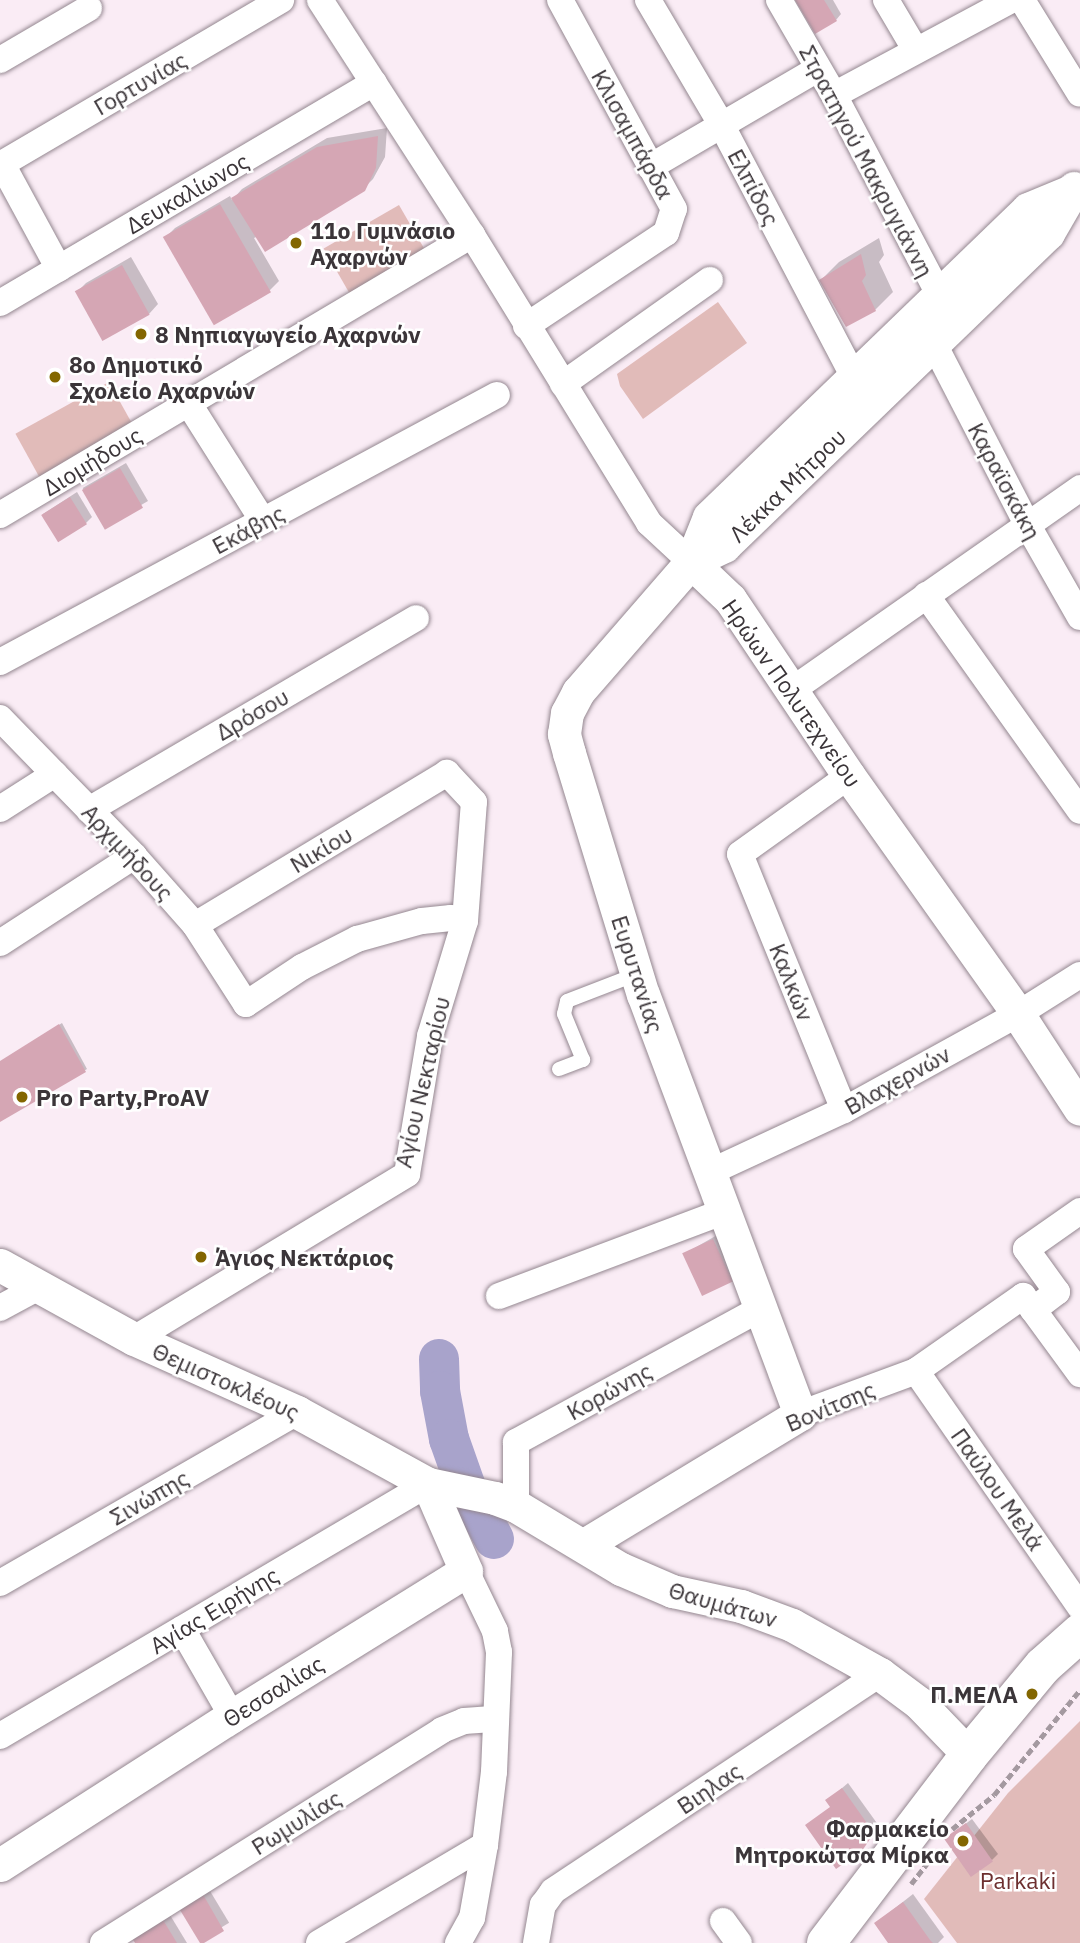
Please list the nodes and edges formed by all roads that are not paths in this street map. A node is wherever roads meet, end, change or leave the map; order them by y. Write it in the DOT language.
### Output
graph roads {
  1 [pos="281,0"];
  2 [pos="320,0"];
  3 [pos="560,0"];
  4 [pos="648,0"];
  5 [pos="779,0"];
  6 [pos="886,0"];
  7 [pos="1010,0"];
  8 [pos="1022,0"];
  9 [pos="89,8"];
  10 [pos="915,50"];
  11 [pos="0,60"];
  12 [pos="818,69"];
  13 [pos="374,83"];
  14 [pos="1080,94"];
  15 [pos="834,95"];
  16 [pos="721,124"];
  17 [pos="1,165"];
  18 [pos="650,167"];
  19 [pos="1076,195"];
  20 [pos="472,235"];
  21 [pos="58,269"];
  22 [pos="709,280"];
  23 [pos="0,303"];
  24 [pos="943,320"];
  25 [pos="526,327"];
  26 [pos="854,377"];
  27 [pos="564,384"];
  28 [pos="497,395"];
  29 [pos="189,404"];
  30 [pos="1080,488"];
  31 [pos="0,515"];
  32 [pos="263,522"];
  33 [pos="1027,524"];
  34 [pos="691,562"];
  35 [pos="926,595"];
  36 [pos="1080,617"];
  37 [pos="416,618"];
  38 [pos="0,662"];
  39 [pos="792,691"];
  40 [pos="0,718"];
  41 [pos="447,773"];
  42 [pos="55,774"];
  43 [pos="849,776"];
  44 [pos="0,809"];
  45 [pos="89,810"];
  46 [pos="1080,811"];
  47 [pos="135,856"];
  48 [pos="465,921"];
  49 [pos="195,925"];
  50 [pos="0,943"];
  51 [pos="637,974"];
  52 [pos="1080,975"];
  53 [pos="1018,1014"];
  54 [pos="559,1069"];
  55 [pos="1080,1109"];
  56 [pos="844,1110"];
  57 [pos="708,1173"];
  58 [pos="1080,1211"];
  59 [pos="723,1212"];
  60 [pos="0,1265"];
  61 [pos="37,1288"];
  62 [pos="499,1296"];
  63 [pos="0,1308"];
  64 [pos="760,1309"];
  65 [pos="1033,1310"];
  66 [pos="134,1339"];
  67 [pos="916,1371"];
  68 [pos="1080,1374"];
  69 [pos="297,1412"];
  70 [pos="800,1414"];
  71 [pos="442,1487"];
  72 [pos="505,1502"];
  73 [pos="584,1545"];
  74 [pos="466,1571"];
  75 [pos="0,1583"];
  76 [pos="1080,1607"];
  77 [pos="182,1629"];
  78 [pos="1080,1633"];
  79 [pos="880,1674"];
  80 [pos="232,1716"];
  81 [pos="496,1719"];
  82 [pos="0,1736"];
  83 [pos="969,1755"];
  84 [pos="485,1845"];
  85 [pos="0,1866"];
  86 [pos="723,1921"];
  87 [pos="103,1943"];
  88 [pos="319,1943"];
  89 [pos="458,1943"];
  90 [pos="536,1943"];
  91 [pos="739,1943"];
  92 [pos="825,1943"];
  1 -- 17 [label="street, Γορτυνίας"];
  2 -- 13 [label="street, Ηρώων Πολυτεχνείου"];
  3 -- 18 [label="street, Κλισαμπάρδα"];
  4 -- 16 [label="street, Ελπίδος"];
  5 -- 12 [label="street, Στρατηγού Μακρυγιάννη"];
  6 -- 10 [label="street"];
  7 -- 10 [label="street"];
  8 -- 14 [label="street"];
  9 -- 11 [label="street"];
  10 -- 15 [label="street"];
  12 -- 15 [label="street, Στρατηγού Μακρυγιάννη"];
  12 -- 16 [label="street"];
  13 -- 20 [label="street, Ηρώων Πολυτεχνείου"];
  13 -- 21 [label="street, Δευκαλίωνος"];
  15 -- 24 [label="street, Στρατηγού Μακρυγιάννη"];
  16 -- 18 [label="street"];
  16 -- 26 [label="street, Ελπίδος"];
  17 -- 21 [label="street"];
  18 -- 25 [label="street, Κλισαμπάρδα"];
  19 -- 24 [label="street, Λέκκα Μήτρου"];
  20 -- 25 [label="street, Ηρώων Πολυτεχνείου"];
  20 -- 29 [label="street, Διομήδους"];
  21 -- 23 [label="street, Δευκαλίωνος"];
  22 -- 27 [label="street"];
  24 -- 26 [label="street, Λέκκα Μήτρου"];
  24 -- 33 [label="street, Καραϊσκάκη"];
  24 -- 34 [label="street, Λέκκα Μήτρου"];
  25 -- 27 [label="street, Ηρώων Πολυτεχνείου"];
  26 -- 34 [label="street, Λέκκα Μήτρου"];
  27 -- 34 [label="street, Ηρώων Πολυτεχνείου"];
  28 -- 32 [label="street, Εκάβης"];
  29 -- 31 [label="street, Διομήδους"];
  29 -- 32 [label="street"];
  30 -- 33 [label="street"];
  32 -- 38 [label="street, Εκάβης"];
  33 -- 35 [label="street"];
  33 -- 36 [label="street, Καραϊσκάκη"];
  34 -- 39 [label="street, Ηρώων Πολυτεχνείου"];
  34 -- 51 [label="street, Ευρυτανίας"];
  35 -- 39 [label="street"];
  35 -- 46 [label="street"];
  37 -- 45 [label="street, Δρόσου"];
  39 -- 43 [label="street, Ηρώων Πολυτεχνείου"];
  40 -- 42 [label="street, Αρχιμήδους"];
  41 -- 48 [label="street, Αγίου Νεκταρίου"];
  41 -- 49 [label="street, Νικίου"];
  42 -- 44 [label="street"];
  42 -- 45 [label="street, Αρχιμήδους"];
  43 -- 53 [label="street, Ηρώων Πολυτεχνείου"];
  43 -- 56 [label="street, Καλκών"];
  45 -- 47 [label="street, Αρχιμήδους"];
  47 -- 49 [label="street, Αρχιμήδους"];
  47 -- 50 [label="street"];
  48 -- 49 [label="street, Αρχιμήδους"];
  48 -- 66 [label="street, Αγίου Νεκταρίου"];
  51 -- 54 [label="lane"];
  51 -- 57 [label="street, Ευρυτανίας"];
  52 -- 53 [label="street, Βλαχερνών"];
  53 -- 55 [label="street, Ηρώων Πολυτεχνείου"];
  53 -- 56 [label="street, Βλαχερνών"];
  56 -- 57 [label="street, Βλαχερνών"];
  57 -- 59 [label="street, Ευρυτανίας"];
  58 -- 65 [label="street"];
  59 -- 62 [label="street"];
  59 -- 64 [label="street, Ευρυτανίας"];
  60 -- 61 [label="street, Θεμιστοκλέους"];
  61 -- 63 [label="street"];
  61 -- 66 [label="street, Θεμιστοκλέους"];
  64 -- 70 [label="street, Ευρυτανίας"];
  64 -- 72 [label="street, Κορώνης"];
  65 -- 67 [label="street, Βονίτσης"];
  65 -- 68 [label="street"];
  66 -- 69 [label="street, Θεμιστοκλέους"];
  67 -- 70 [label="street, Βονίτσης"];
  67 -- 76 [label="street, Παύλου Μελά"];
  69 -- 71 [label="street, Θεμιστοκλέους"];
  69 -- 75 [label="street, Σινώπης"];
  70 -- 73 [label="street, Βονίτσης"];
  71 -- 72 [label="street, Θαυμάτων"];
  71 -- 74 [label="street"];
  71 -- 77 [label="street, Αγίας Ειρήνης"];
  72 -- 73 [label="street, Θαυμάτων"];
  73 -- 79 [label="street, Θαυμάτων"];
  74 -- 80 [label="street, Θεσσαλίας"];
  74 -- 81 [label="street"];
  77 -- 80 [label="street"];
  77 -- 82 [label="street, Αγίας Ειρήνης"];
  78 -- 83 [label="main road"];
  79 -- 83 [label="street, Θαυμάτων"];
  79 -- 90 [label="street, Βιηλας"];
  80 -- 85 [label="street, Θεσσαλίας"];
  81 -- 84 [label="street"];
  81 -- 87 [label="street, Ρωμυλίας"];
  83 -- 92 [label="main road"];
  84 -- 88 [label="street"];
  84 -- 89 [label="street"];
  86 -- 91 [label="street"];
}
